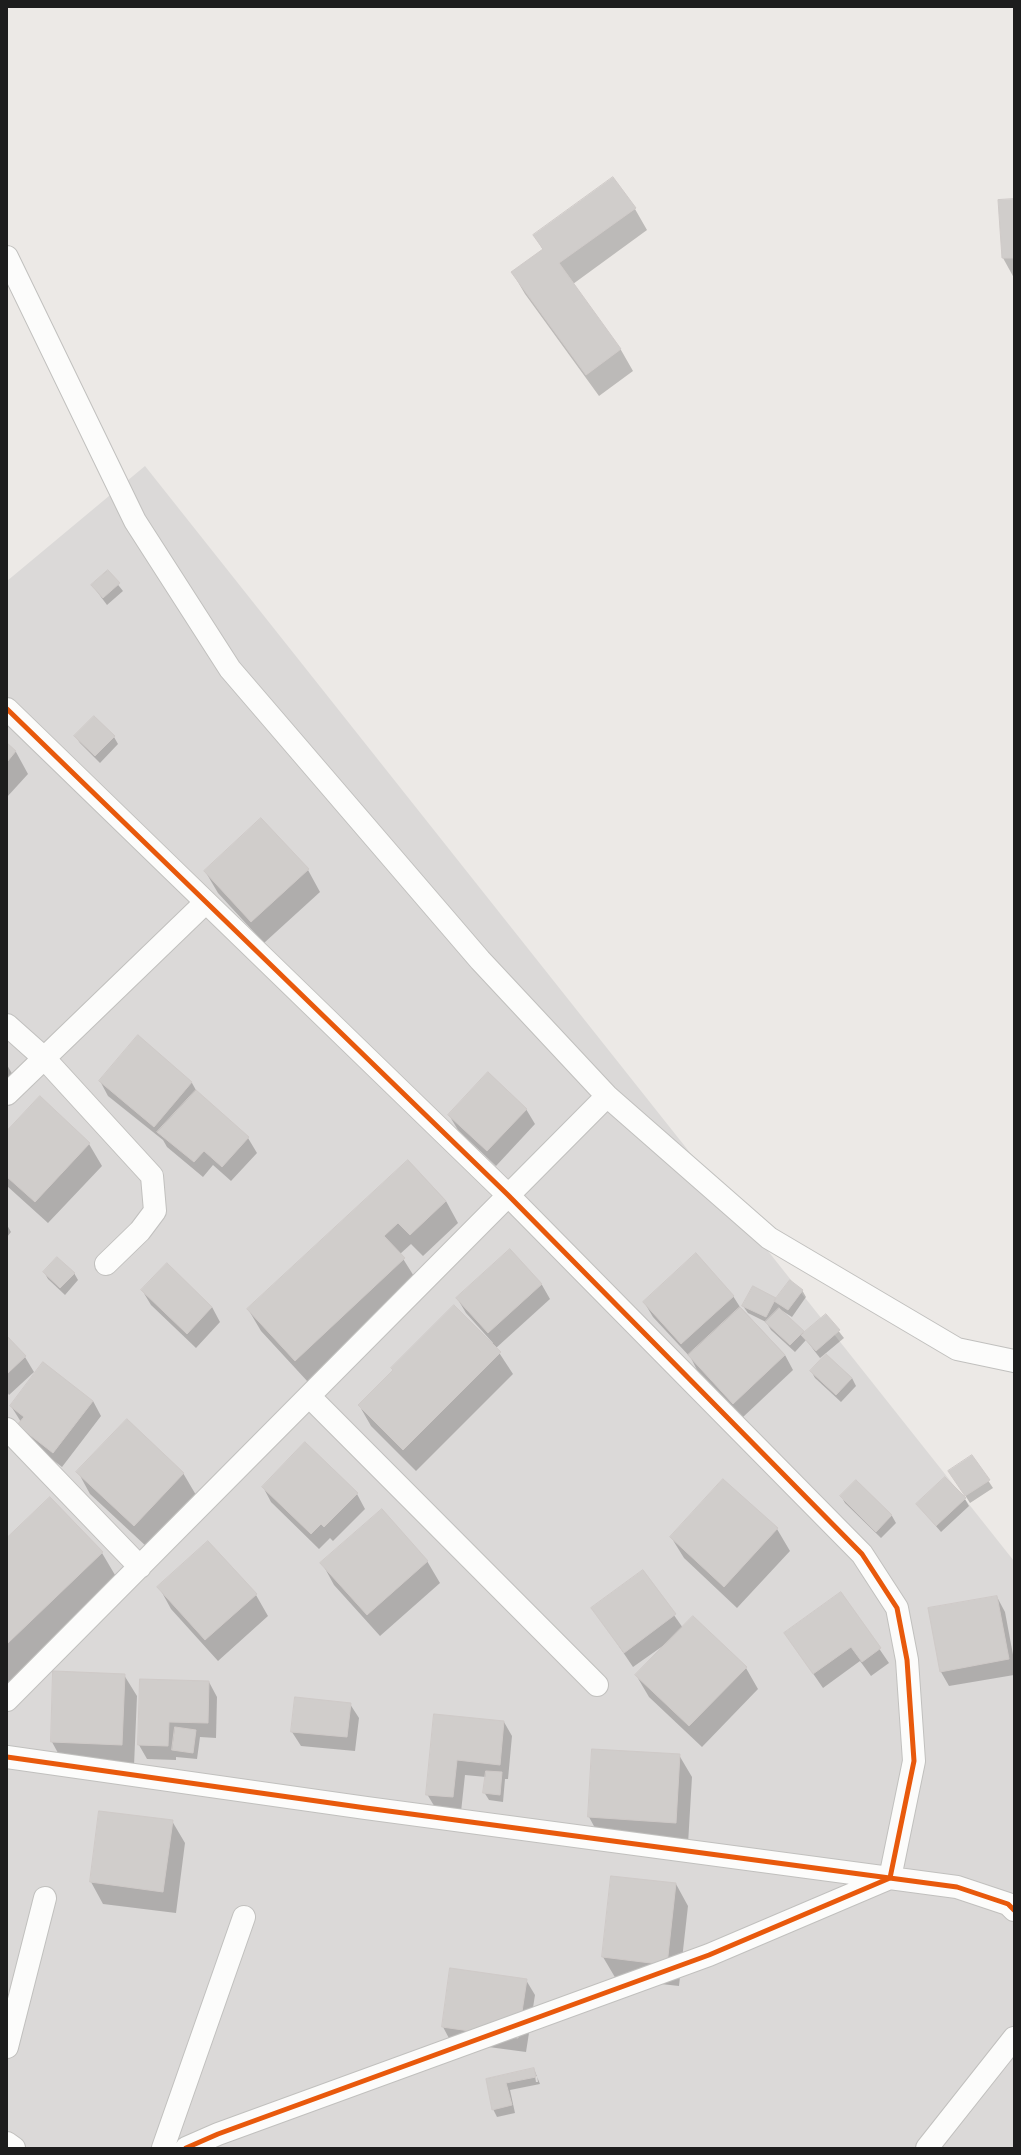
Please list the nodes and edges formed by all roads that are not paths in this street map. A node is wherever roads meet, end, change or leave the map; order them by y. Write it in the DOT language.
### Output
graph roads {
  1 [pos="7,257"];
  2 [pos="7,709"];
  3 [pos="206,902"];
  4 [pos="7,1024"];
  5 [pos="44,1058"];
  6 [pos="7,1094"];
  7 [pos="607,1096"];
  8 [pos="508,1195"];
  9 [pos="106,1264"];
  10 [pos="1014,1361"];
  11 [pos="309,1396"];
  12 [pos="7,1429"];
  13 [pos="140,1567"];
  14 [pos="597,1685"];
  15 [pos="7,1700"];
  16 [pos="7,1757"];
  17 [pos="890,1878"];
  18 [pos="45,1898"];
  19 [pos="1014,1910"];
  20 [pos="244,1918"];
  21 [pos="1014,2038"];
  22 [pos="7,2047"];
  23 [pos="7,2143"];
  24 [pos="14,2148"];
  25 [pos="163,2148"];
  26 [pos="186,2148"];
  27 [pos="927,2148"];
  1 -- 7 [label="street"];
  2 -- 3 [label="street"];
  3 -- 5 [label="street"];
  3 -- 8 [label="street"];
  4 -- 5 [label="street"];
  5 -- 6 [label="street"];
  5 -- 9 [label="street"];
  7 -- 8 [label="street"];
  7 -- 10 [label="street"];
  8 -- 11 [label="street"];
  8 -- 17 [label="street"];
  11 -- 13 [label="street"];
  11 -- 14 [label="street"];
  12 -- 13 [label="street"];
  13 -- 15 [label="street"];
  16 -- 17 [label="street"];
  17 -- 19 [label="street"];
  17 -- 26 [label="street"];
  18 -- 22 [label="street"];
  20 -- 25 [label="street"];
  21 -- 27 [label="street"];
  23 -- 24 [label="street"];
}
